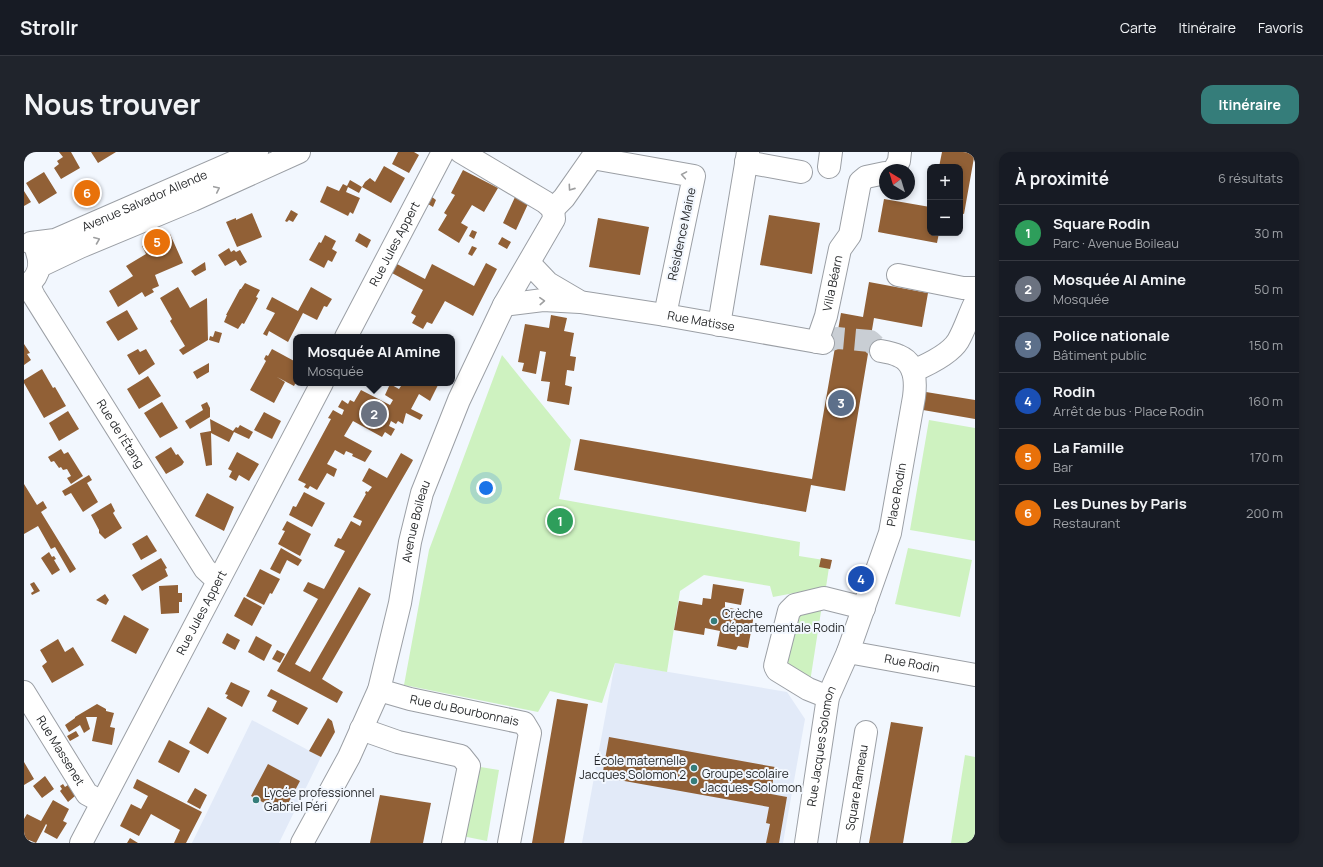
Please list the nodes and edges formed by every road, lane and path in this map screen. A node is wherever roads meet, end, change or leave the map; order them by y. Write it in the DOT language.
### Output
graph roads {
  1 [pos="257,152"];
  2 [pos="299,152"];
  3 [pos="443,152"];
  4 [pos="461,152"];
  5 [pos="900,152"];
  6 [pos="747,157"];
  7 [pos="898,164"];
  8 [pos="801,172"];
  9 [pos="879,174"];
  10 [pos="553,209"];
  11 [pos="28,241"];
  12 [pos="529,263"];
  13 [pos="40,266"];
  14 [pos="898,275"];
  15 [pos="26,285"];
  16 [pos="975,288"];
  17 [pos="580,302"];
  18 [pos="975,303"];
  19 [pos="504,305"];
  20 [pos="665,315"];
  21 [pos="719,325"];
  22 [pos="348,334"];
  23 [pos="820,342"];
  24 [pos="881,351"];
  25 [pos="913,371"];
  26 [pos="320,386"];
  27 [pos="218,581"];
  28 [pos="864,608"];
  29 [pos="848,652"];
  30 [pos="975,675"];
  31 [pos="379,690"];
  32 [pos="24,692"];
  33 [pos="828,697"];
  34 [pos="361,729"];
  35 [pos="866,732"];
  36 [pos="102,802"];
  37 [pos="81,843"];
  38 [pos="302,843"];
  39 [pos="453,843"];
  40 [pos="509,843"];
  41 [pos="806,843"];
  42 [pos="848,843"];
  1 -- 11 [label="street, Avenue Salvador Allende"];
  13 -- 2 [label="street, Avenue Salvador Allende, one-way"];
  3 -- 22 [label="street, Rue Jules Appert"];
  4 -- 10 [label="street"];
  5 -- 7 [label="street"];
  6 -- 8 [label="street"];
  6 -- 21 [label="street"];
  9 -- 23 [label="street, Villa Béarn"];
  10 -- 12 [label="street, Avenue Boileau"];
  20 -- 10 [label="street, Résidence Maine, one-way"];
  11 -- 13 [label="street, Avenue Salvador Allende"];
  12 -- 17 [label="street"];
  12 -- 19 [label="street, Avenue Boileau"];
  13 -- 15 [label="street"];
  14 -- 16 [label="street"];
  15 -- 27 [label="street, Rue de l'Étang"];
  19 -- 17 [label="street, Rue Matisse, one-way"];
  17 -- 20 [label="street, Rue Matisse"];
  18 -- 25 [label="street"];
  19 -- 31 [label="street, Avenue Boileau"];
  20 -- 21 [label="street, Rue Matisse"];
  21 -- 23 [label="street, Rue Matisse"];
  24 -- 25 [label="street"];
  25 -- 28 [label="street, Place Rodin"];
  26 -- 27 [label="street, Rue Jules Appert"];
  27 -- 36 [label="street, Rue Jules Appert"];
  28 -- 29 [label="street, Place Rodin"];
  28 -- 33 [label="street"];
  29 -- 30 [label="street, Rue Rodin"];
  29 -- 33 [label="street, Rue Jacques Solomon"];
  31 -- 34 [label="street, Avenue Boileau"];
  31 -- 40 [label="street, Rue du Bourbonnais"];
  32 -- 36 [label="street, Rue Massenet"];
  33 -- 41 [label="street, Rue Jacques Solomon"];
  34 -- 38 [label="street, Avenue Boileau"];
  34 -- 39 [label="street"];
  35 -- 42 [label="street, Square Rameau"];
  36 -- 37 [label="street, Rue Jules Appert"];
}
